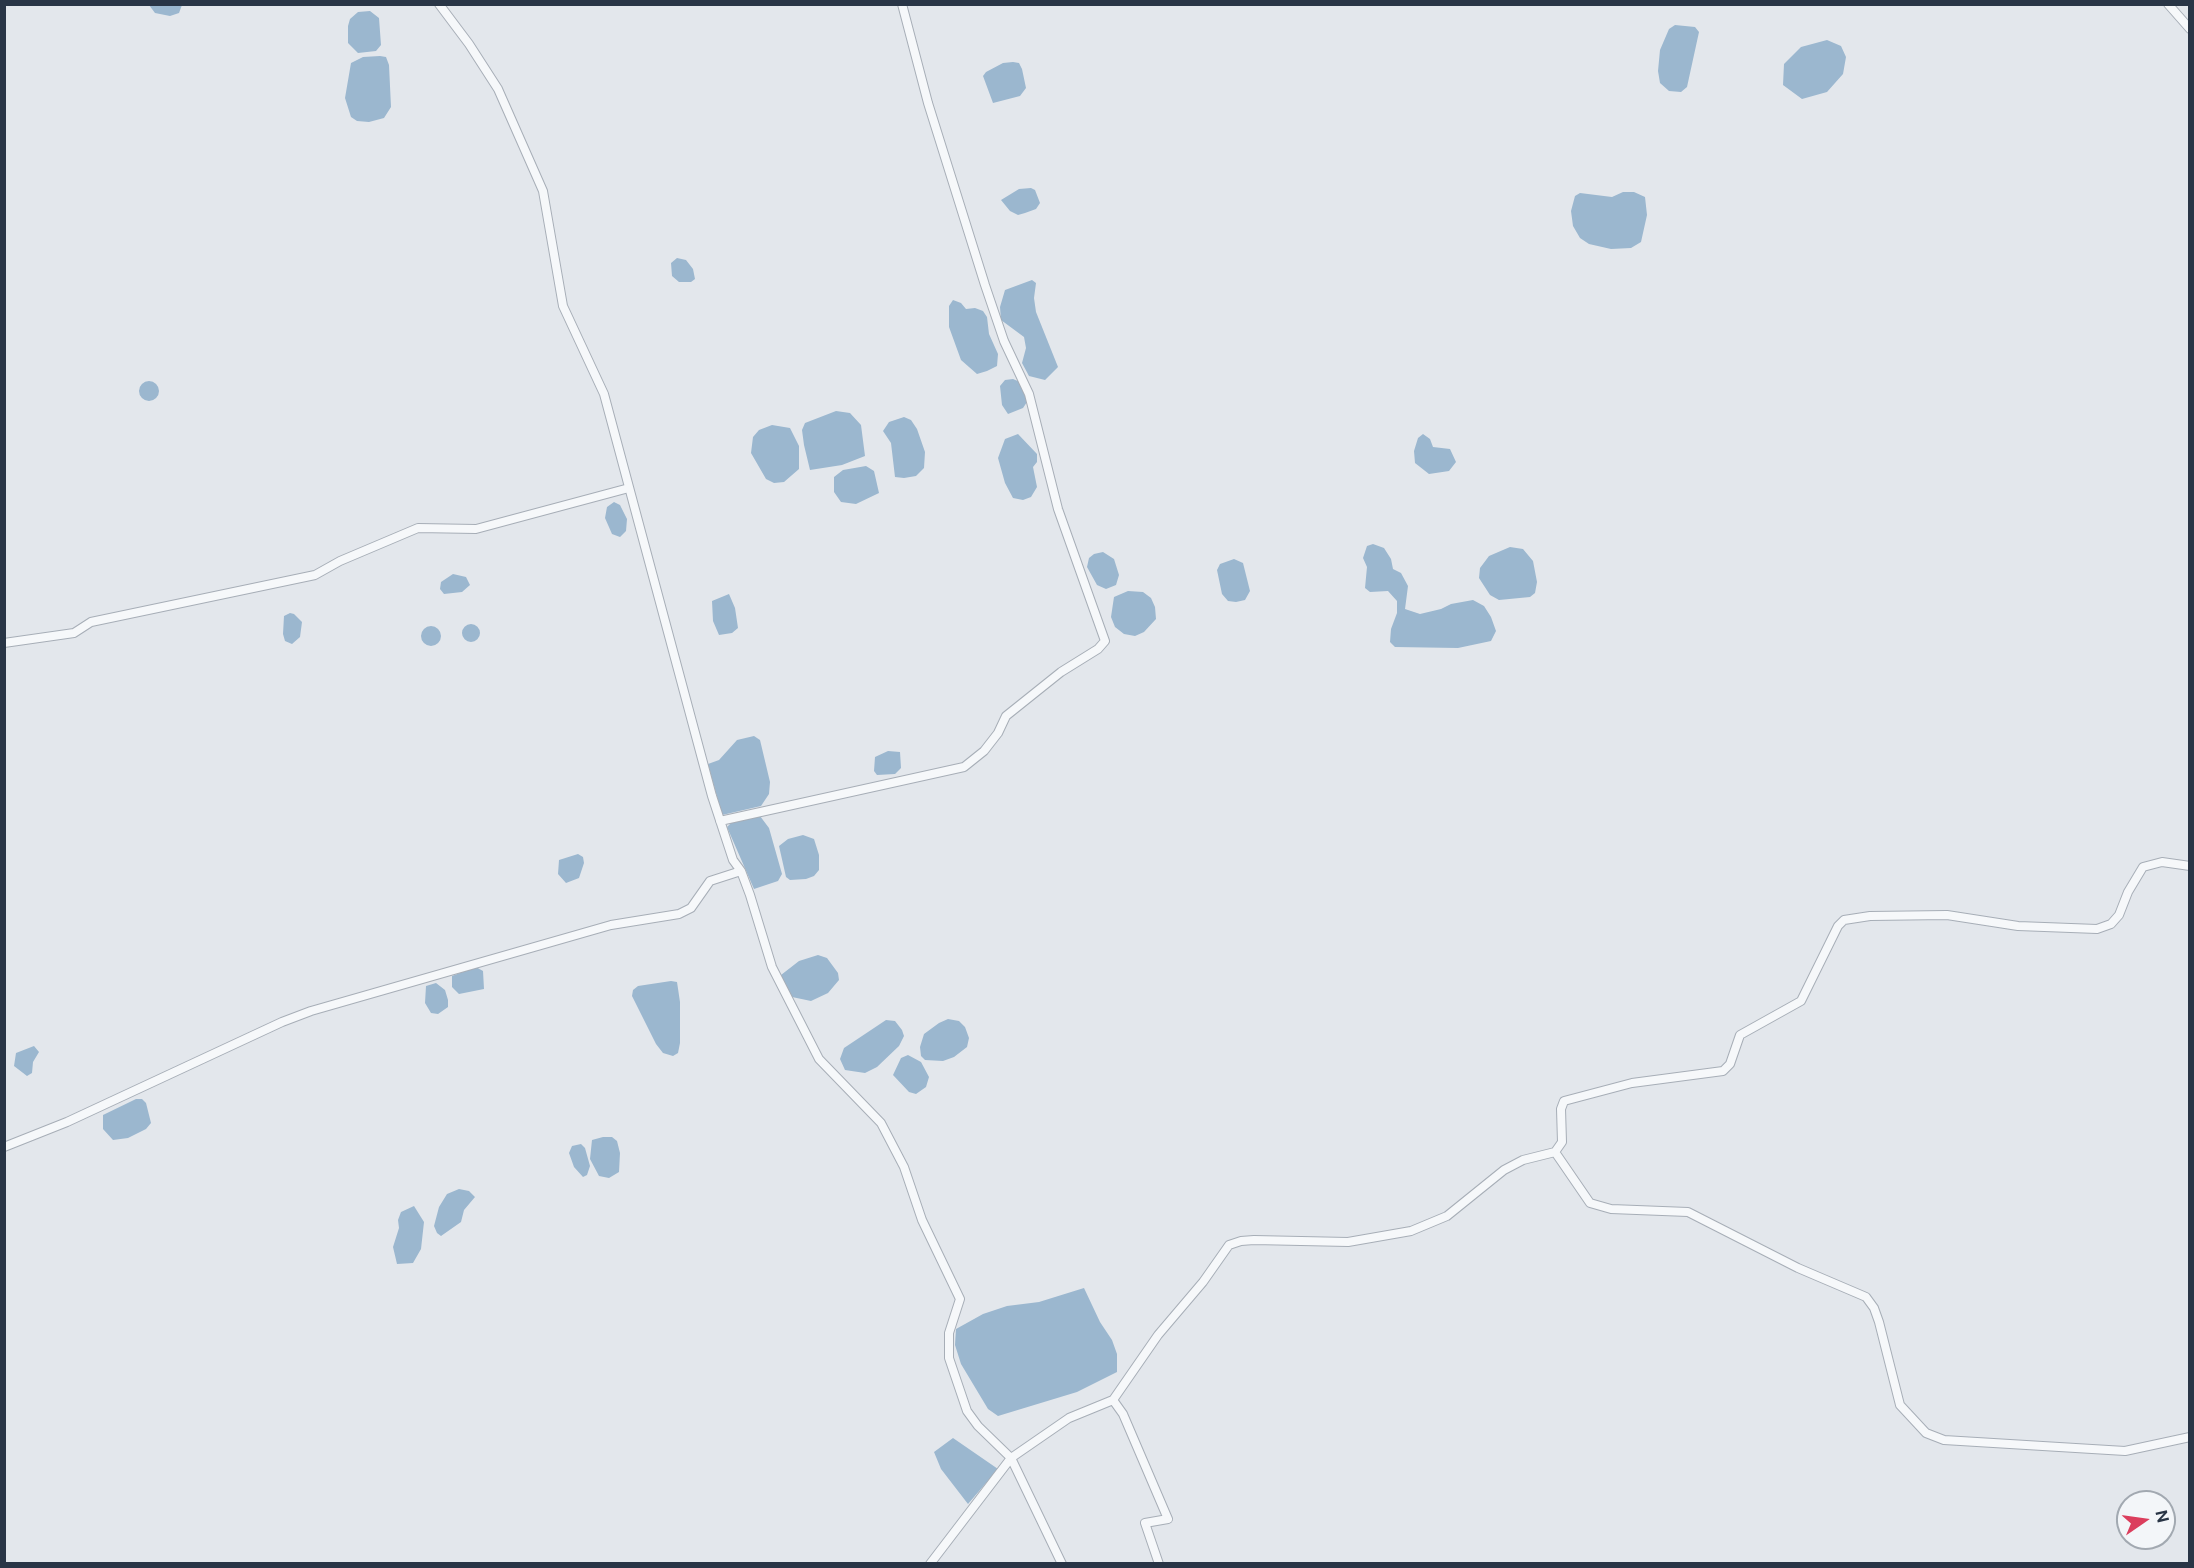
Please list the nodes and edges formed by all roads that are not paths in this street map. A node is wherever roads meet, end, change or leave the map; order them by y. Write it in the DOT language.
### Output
graph roads {
  1 [pos="439,4"];
  2 [pos="903,4"];
  3 [pos="2168,4"];
  4 [pos="2190,29"];
  5 [pos="629,488"];
  6 [pos="4,643"];
  7 [pos="720,821"];
  8 [pos="2190,866"];
  9 [pos="741,871"];
  10 [pos="4,1147"];
  11 [pos="1555,1152"];
  12 [pos="1113,1400"];
  13 [pos="2190,1437"];
  14 [pos="1011,1458"];
  15 [pos="930,1563"];
  16 [pos="1062,1563"];
  17 [pos="1159,1563"];
  1 -- 5 [label="street"];
  2 -- 7 [label="street"];
  3 -- 4 [label="street"];
  5 -- 6 [label="street"];
  5 -- 7 [label="street"];
  7 -- 9 [label="street"];
  8 -- 11 [label="street"];
  9 -- 10 [label="street"];
  9 -- 14 [label="street"];
  11 -- 12 [label="street"];
  11 -- 13 [label="street"];
  12 -- 14 [label="street"];
  12 -- 17 [label="street"];
  14 -- 15 [label="street"];
  14 -- 16 [label="street"];
}
